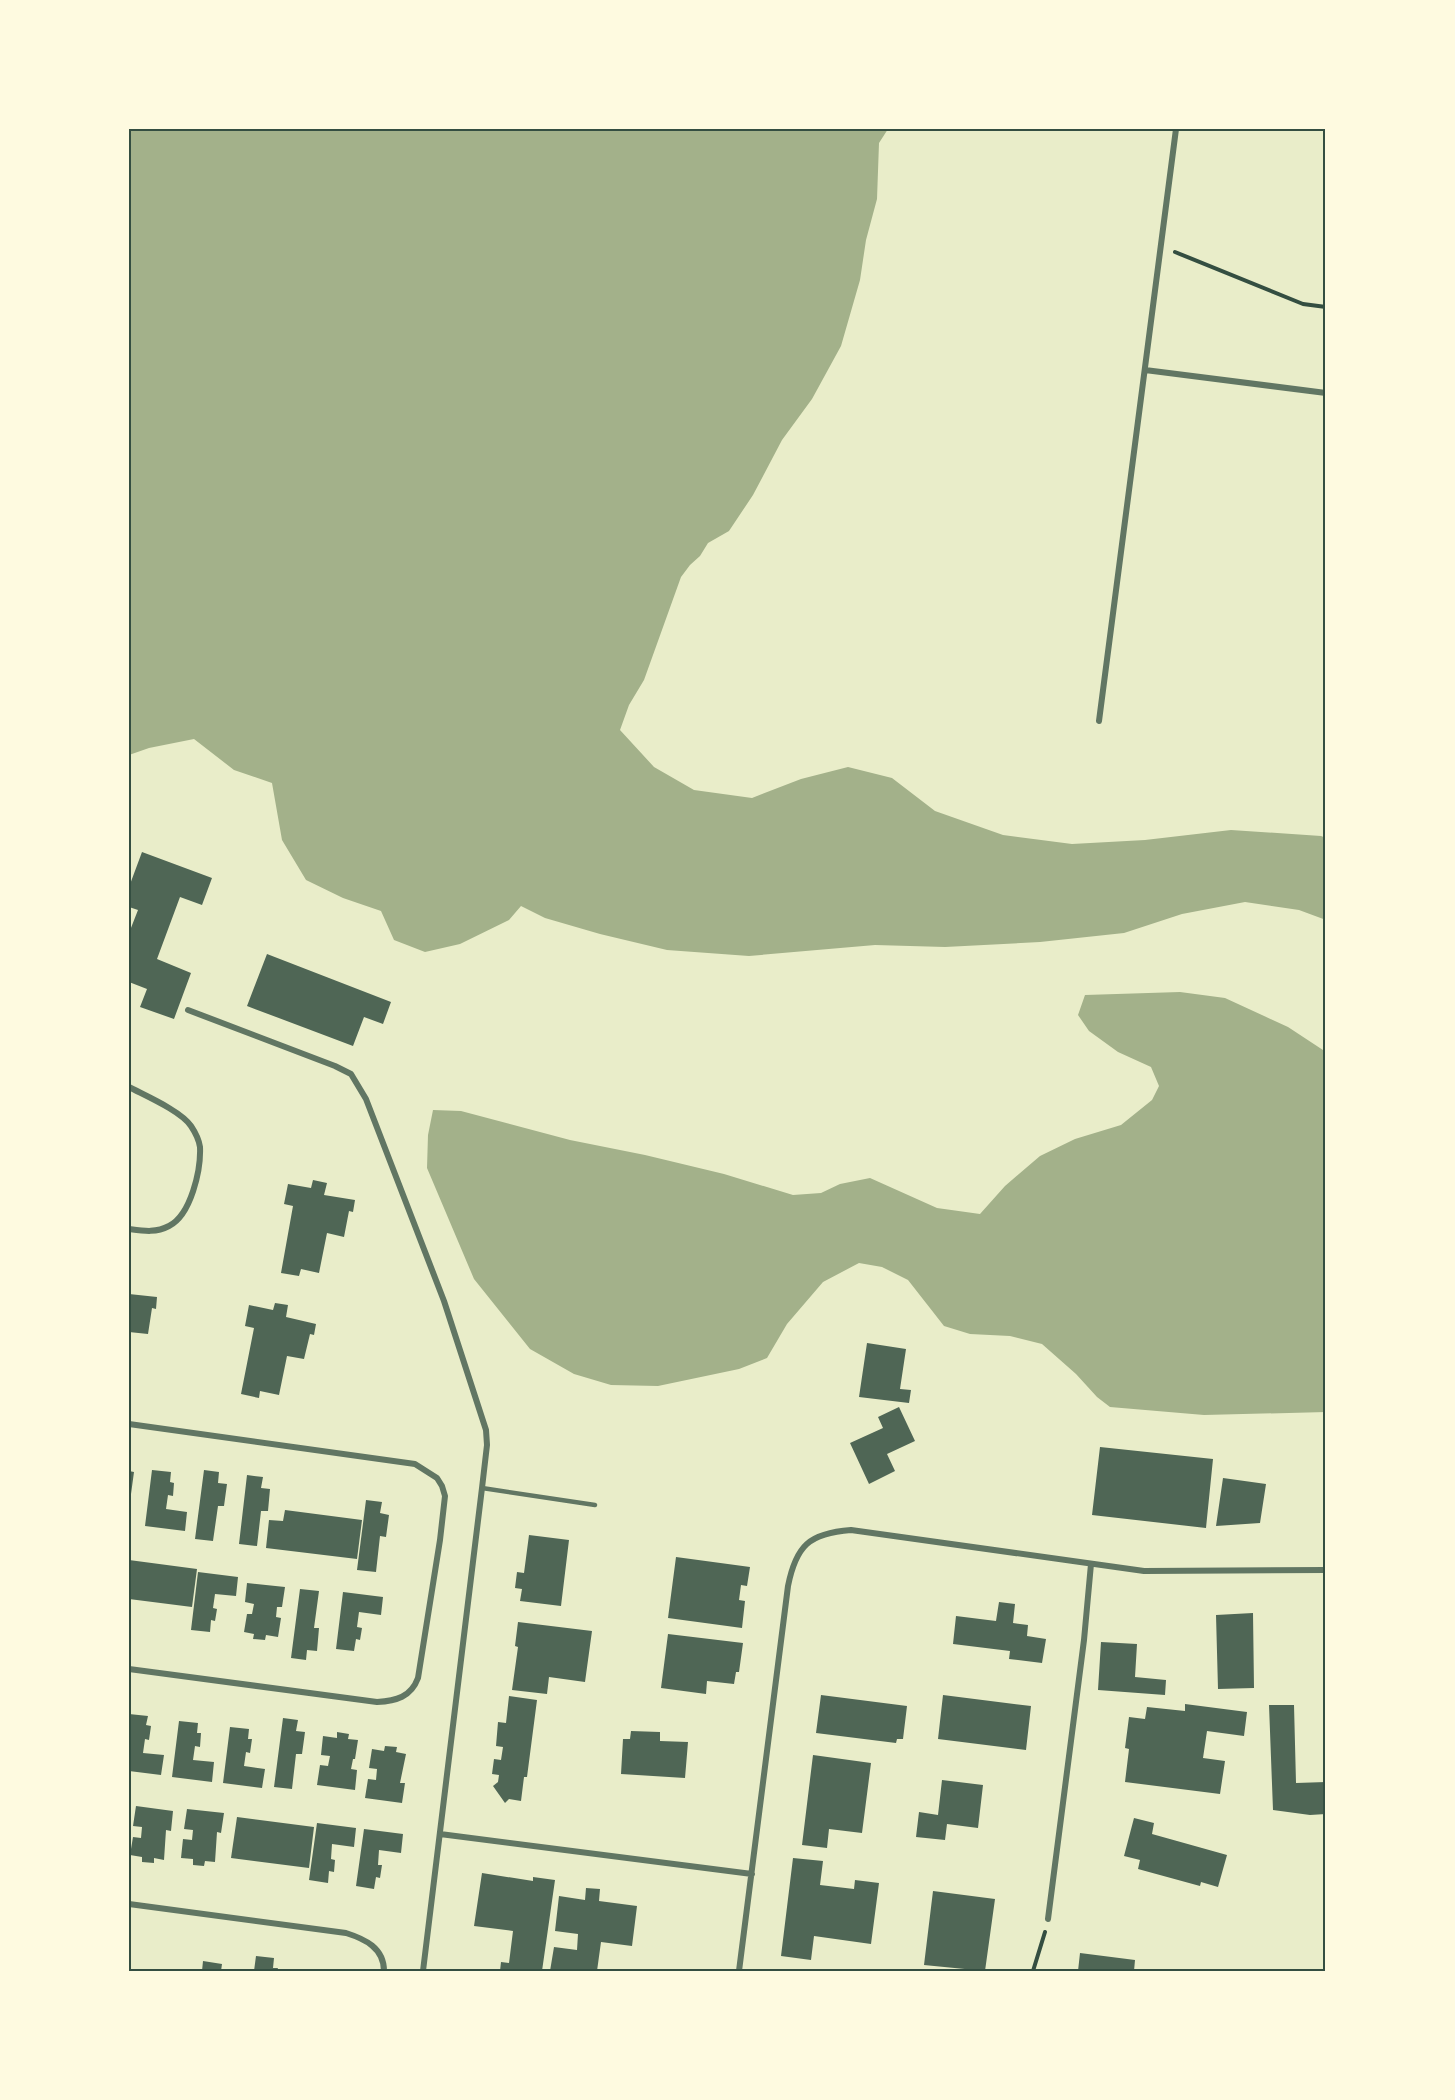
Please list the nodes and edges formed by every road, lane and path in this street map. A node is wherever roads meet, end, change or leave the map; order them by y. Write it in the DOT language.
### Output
graph roads {
  1 [pos="1176,129"];
  2 [pos="1161,246"];
  3 [pos="1326,307"];
  4 [pos="1145,370"];
  5 [pos="1326,393"];
  6 [pos="1100,721"];
  7 [pos="188,1010"];
  8 [pos="129,1087"];
  9 [pos="129,1229"];
  10 [pos="129,1424"];
  11 [pos="482,1488"];
  12 [pos="595,1505"];
  13 [pos="1091,1564"];
  14 [pos="1326,1570"];
  15 [pos="129,1669"];
  16 [pos="441,1834"];
  17 [pos="752,1874"];
  18 [pos="129,1904"];
  19 [pos="1048,1919"];
  20 [pos="384,1971"];
  21 [pos="423,1971"];
  22 [pos="739,1971"];
  23 [pos="1033,1971"];
  1 -- 2 [label="street"];
  2 -- 3 [label="path"];
  2 -- 4 [label="street"];
  4 -- 5 [label="street"];
  4 -- 6 [label="street"];
  7 -- 11 [label="street"];
  8 -- 9 [label="street"];
  10 -- 15 [label="street"];
  11 -- 12 [label="lane"];
  11 -- 16 [label="street"];
  13 -- 14 [label="street"];
  13 -- 17 [label="street"];
  13 -- 19 [label="street"];
  16 -- 17 [label="street"];
  16 -- 21 [label="street"];
  17 -- 22 [label="street"];
  18 -- 20 [label="street"];
  19 -- 23 [label="path"];
}
